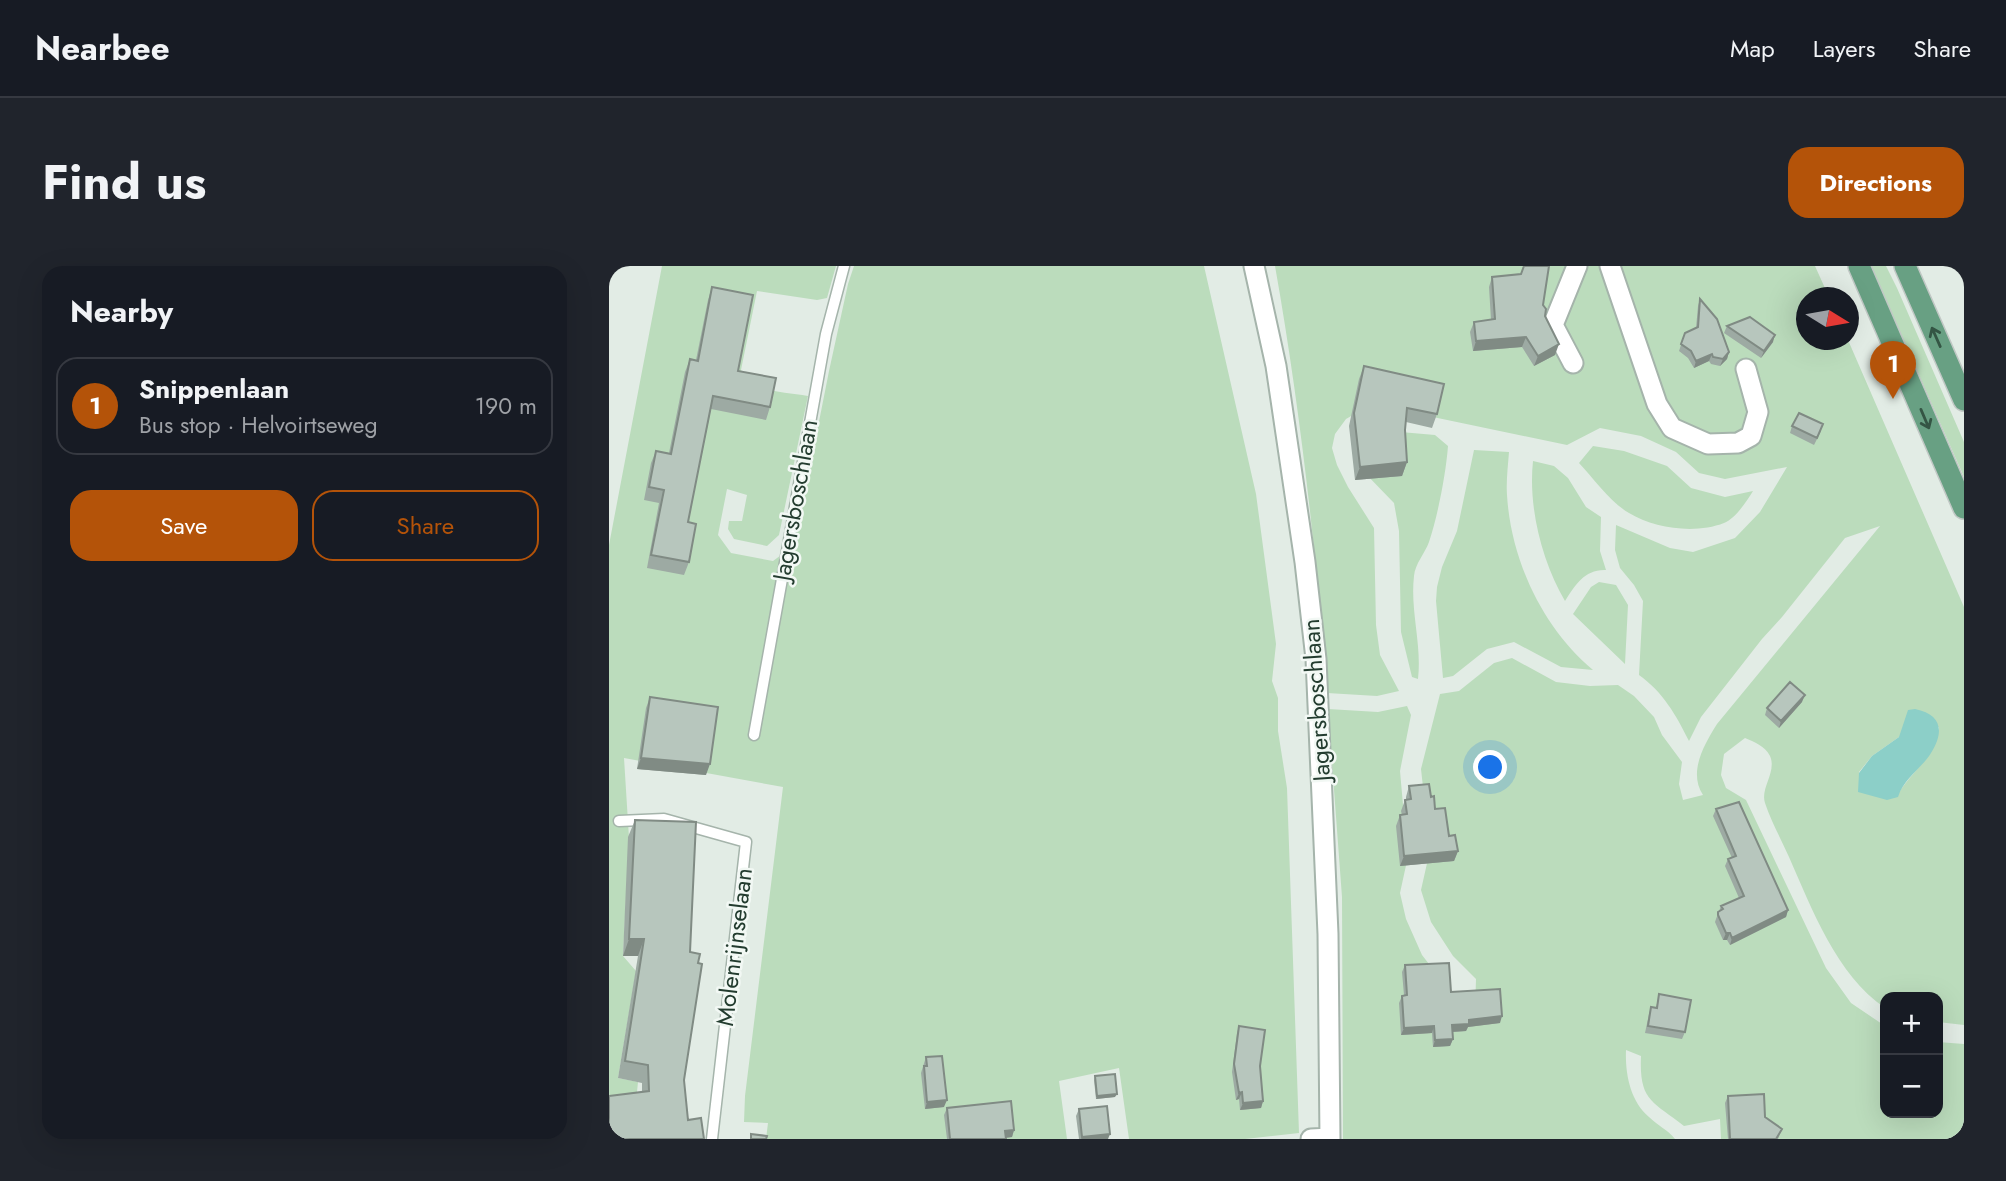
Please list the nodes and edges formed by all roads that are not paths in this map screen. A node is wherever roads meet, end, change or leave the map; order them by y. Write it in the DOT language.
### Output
graph roads {
  1 [pos="844,266"];
  2 [pos="1254,266"];
  3 [pos="1577,266"];
  4 [pos="1610,266"];
  5 [pos="1859,266"];
  6 [pos="1905,266"];
  7 [pos="1573,363"];
  8 [pos="1746,369"];
  9 [pos="1964,400"];
  10 [pos="1964,508"];
  11 [pos="754,735"];
  12 [pos="618,821"];
  13 [pos="712,1139"];
  14 [pos="1324,1139"];
  1 -- 11 [label="lane, Jagersboschlaan"];
  2 -- 14 [label="street, Jagersboschlaan"];
  3 -- 7 [label="street"];
  4 -- 8 [label="street"];
  5 -- 10 [label="main road, one-way"];
  9 -- 6 [label="main road, one-way"];
  12 -- 13 [label="lane, Molenrijnselaan"];
}
